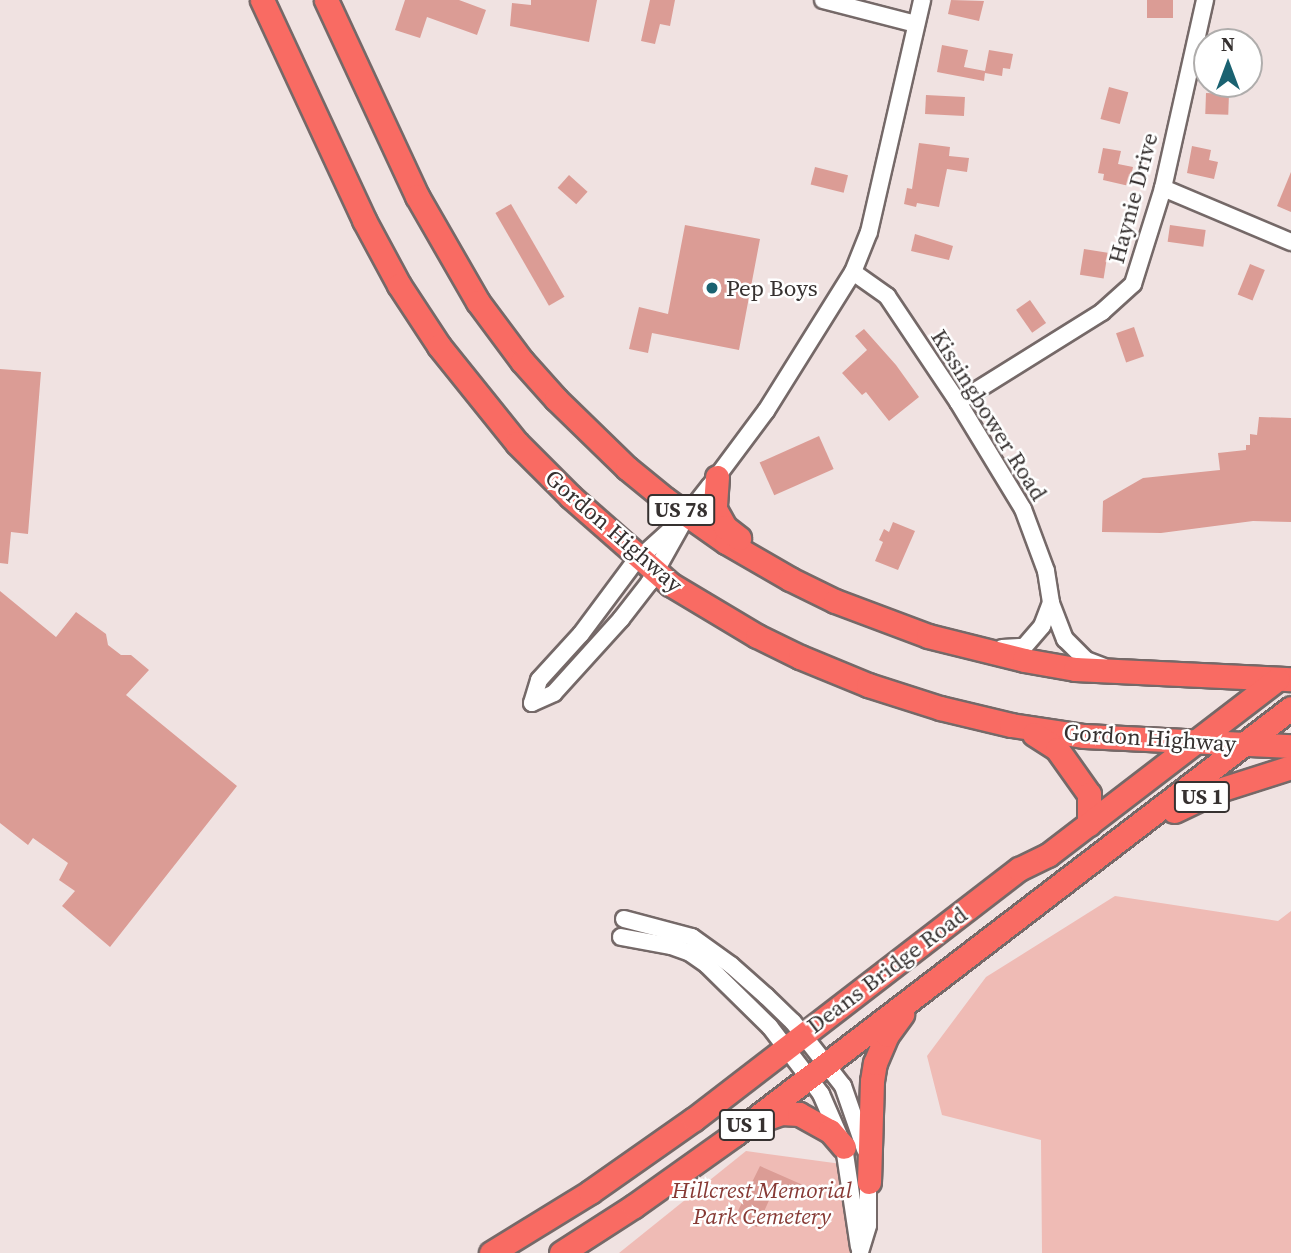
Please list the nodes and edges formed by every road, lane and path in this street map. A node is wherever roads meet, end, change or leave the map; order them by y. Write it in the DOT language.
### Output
graph roads {
  1 [pos="262,0"];
  2 [pos="326,0"];
  3 [pos="823,0"];
  4 [pos="922,0"];
  5 [pos="1205,0"];
  6 [pos="916,24"];
  7 [pos="1163,188"];
  8 [pos="1291,242"];
  9 [pos="853,272"];
  10 [pos="958,402"];
  11 [pos="717,477"];
  12 [pos="687,515"];
  13 [pos="648,564"];
  14 [pos="835,601"];
  15 [pos="1051,603"];
  16 [pos="976,650"];
  17 [pos="1123,674"];
  18 [pos="1284,679"];
  19 [pos="1291,708"];
  20 [pos="1011,725"];
  21 [pos="1195,742"];
  22 [pos="1245,744"];
  23 [pos="1291,746"];
  24 [pos="1291,767"];
  25 [pos="1089,824"];
  26 [pos="1118,840"];
  27 [pos="624,919"];
  28 [pos="621,937"];
  29 [pos="921,990"];
  30 [pos="794,1041"];
  31 [pos="818,1071"];
  32 [pos="735,1134"];
  33 [pos="844,1147"];
  34 [pos="869,1182"];
  35 [pos="860,1252"];
  36 [pos="491,1253"];
  37 [pos="561,1253"];
  1 -- 13 [label="highway, Gordon Highway / US 78"];
  2 -- 12 [label="highway, US 78"];
  3 -- 6 [label="street"];
  4 -- 6 [label="street"];
  5 -- 7 [label="street, Haynie Drive"];
  6 -- 9 [label="street"];
  7 -- 8 [label="street"];
  7 -- 10 [label="street, Haynie Drive"];
  9 -- 10 [label="street, Kissingbower Road"];
  9 -- 11 [label="street"];
  10 -- 15 [label="street, Kissingbower Road"];
  11 -- 12 [label="street"];
  11 -- 14 [label="highway"];
  12 -- 13 [label="street"];
  12 -- 14 [label="highway, US 78"];
  13 -- 13 [label="street"];
  13 -- 20 [label="highway, Gordon Highway / US 78"];
  14 -- 16 [label="highway, US 78"];
  15 -- 16 [label="street"];
  15 -- 17 [label="street, Kissingbower Road"];
  16 -- 17 [label="highway, US 78"];
  17 -- 18 [label="highway, US 78"];
  18 -- 21 [label="highway, Deans Bridge Road / US 1"];
  19 -- 22 [label="highway, Deans Bridge Road"];
  20 -- 21 [label="highway, Gordon Highway / US 78"];
  20 -- 25 [label="highway"];
  21 -- 22 [label="highway, Gordon Highway / US 78"];
  21 -- 25 [label="highway, Deans Bridge Road / US 1"];
  22 -- 23 [label="highway, Gordon Highway / US 78"];
  22 -- 26 [label="highway, Deans Bridge Road"];
  24 -- 26 [label="highway, US 1"];
  25 -- 30 [label="highway, Deans Bridge Road / US 1"];
  26 -- 29 [label="highway, Deans Bridge Road / US 1"];
  27 -- 30 [label="street"];
  28 -- 30 [label="street"];
  29 -- 31 [label="highway, Deans Bridge Road / US 1"];
  29 -- 34 [label="highway"];
  30 -- 31 [label="street"];
  30 -- 36 [label="highway, Deans Bridge Road / US 1"];
  31 -- 32 [label="highway, Deans Bridge Road / US 1"];
  31 -- 33 [label="street"];
  31 -- 34 [label="street"];
  32 -- 33 [label="highway"];
  32 -- 37 [label="highway, Deans Bridge Road / US 1"];
  33 -- 35 [label="street"];
  34 -- 35 [label="street"];
}
